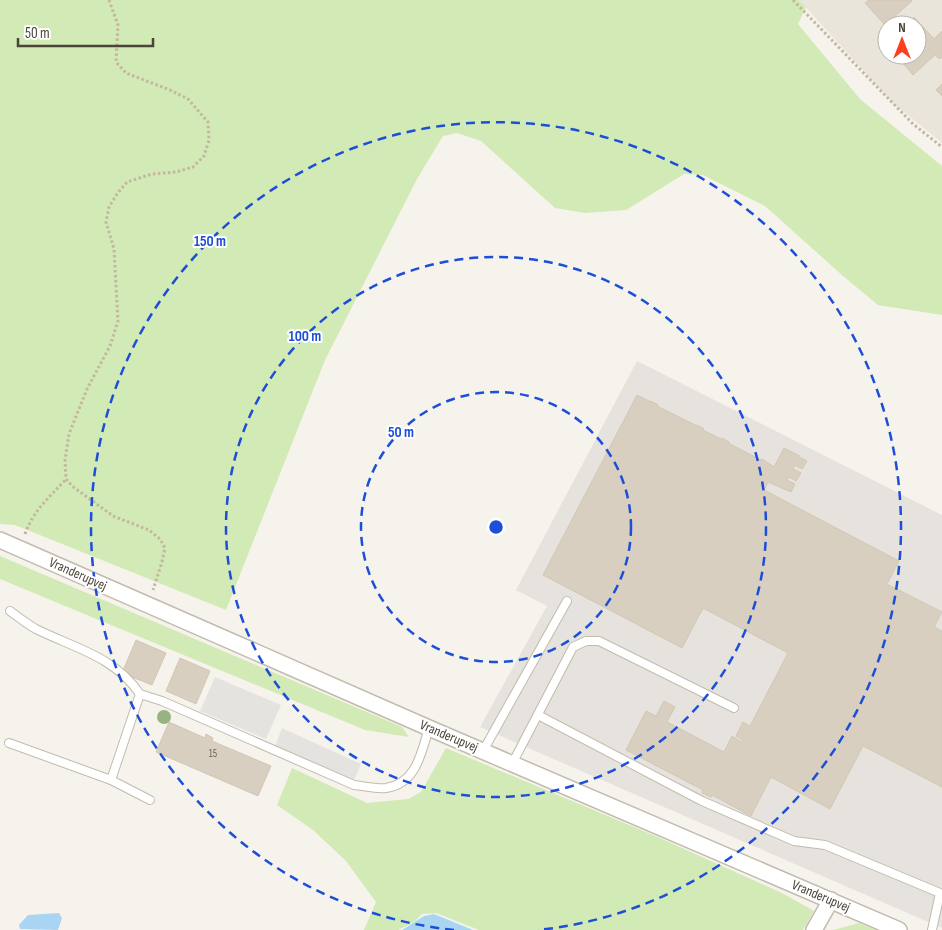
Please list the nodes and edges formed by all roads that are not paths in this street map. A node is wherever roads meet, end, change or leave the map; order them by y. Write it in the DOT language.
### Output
graph roads {
  1 [pos="0,540"];
  2 [pos="568,601"];
  3 [pos="10,611"];
  4 [pos="140,694"];
  5 [pos="734,708"];
  6 [pos="538,715"];
  7 [pos="429,728"];
  8 [pos="9,743"];
  9 [pos="483,751"];
  10 [pos="512,764"];
  11 [pos="111,780"];
  12 [pos="150,800"];
  13 [pos="831,900"];
  14 [pos="814,930"];
  15 [pos="899,930"];
  16 [pos="932,930"];
  1 -- 7 [label="street, Vranderupvej"];
  2 -- 9 [label="lane"];
  3 -- 4 [label="lane"];
  4 -- 7 [label="lane"];
  4 -- 11 [label="lane"];
  5 -- 6 [label="lane"];
  6 -- 10 [label="lane"];
  6 -- 16 [label="lane"];
  7 -- 9 [label="street, Vranderupvej"];
  8 -- 11 [label="lane"];
  9 -- 10 [label="street, Vranderupvej"];
  10 -- 13 [label="street, Vranderupvej"];
  11 -- 12 [label="lane"];
  13 -- 14 [label="street"];
  13 -- 15 [label="street, Vranderupvej"];
}
